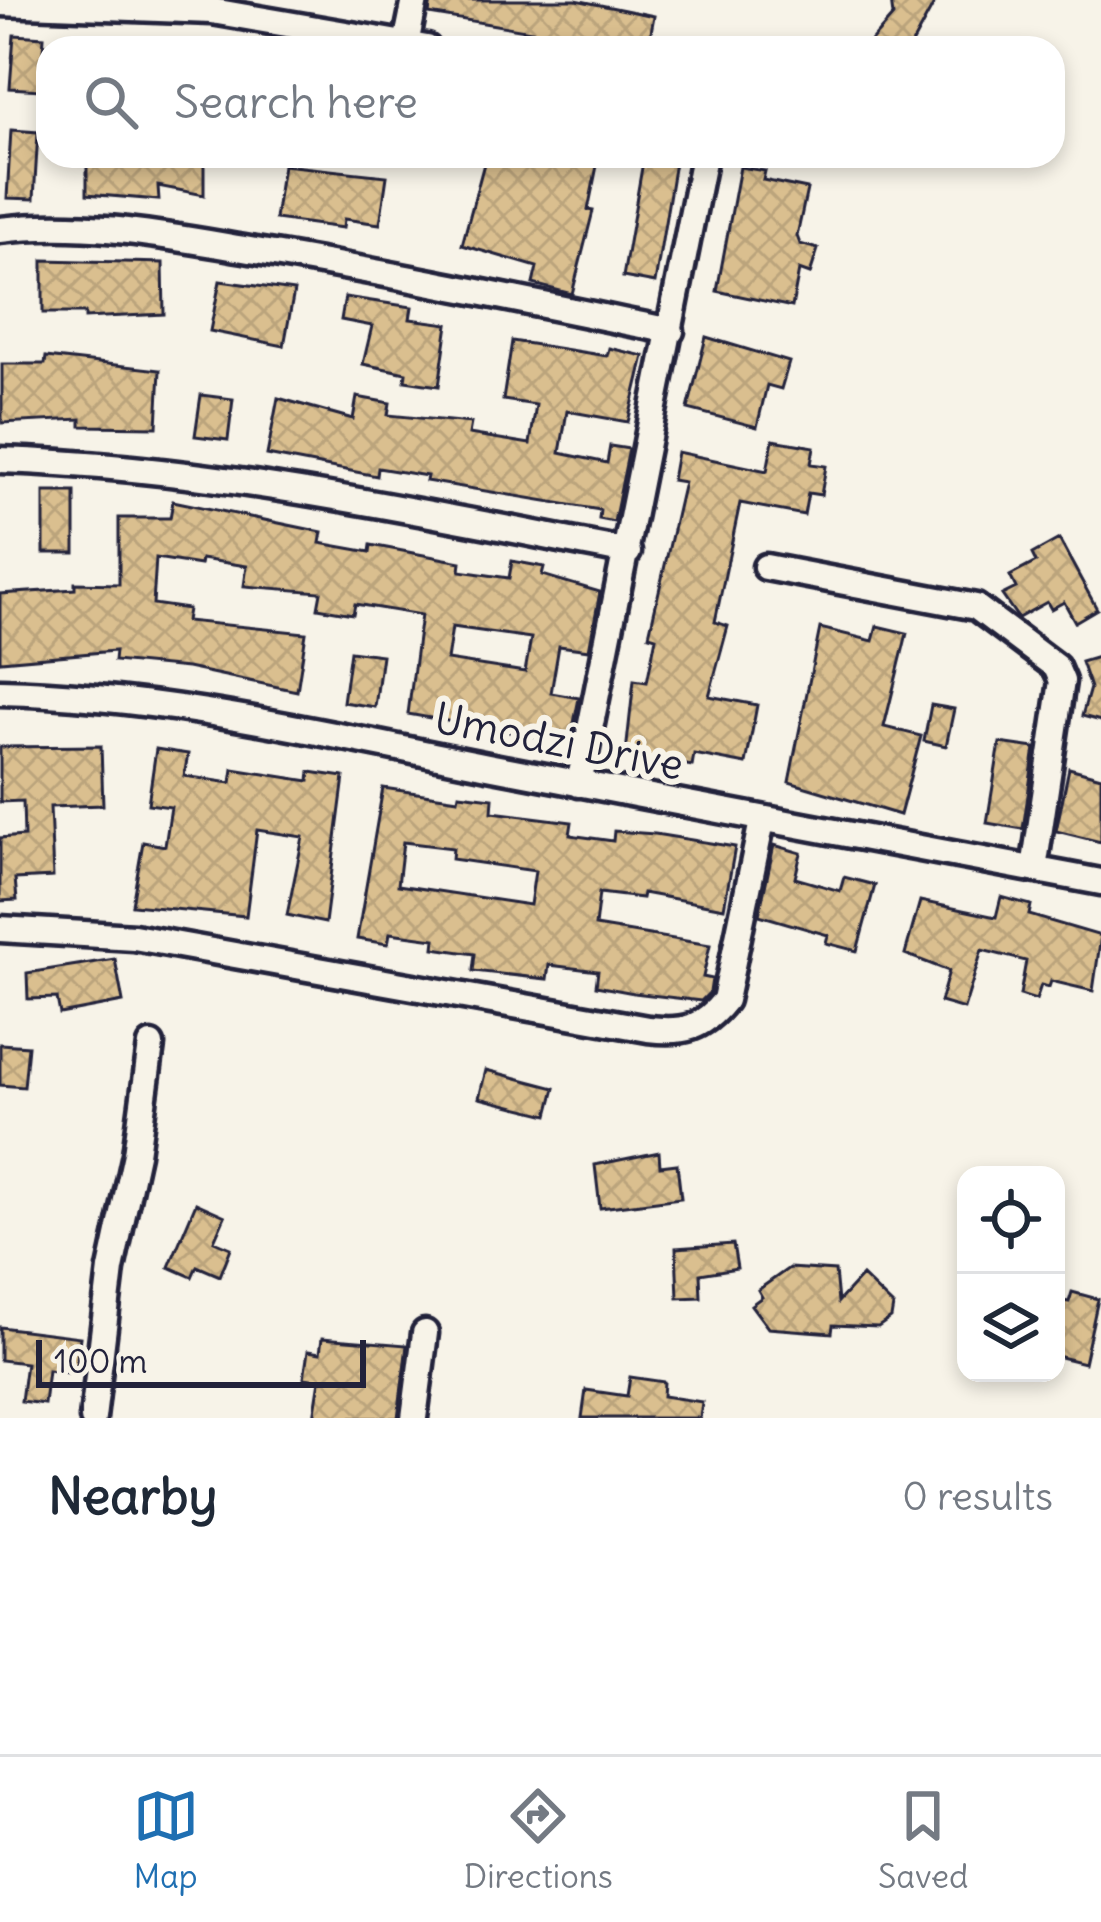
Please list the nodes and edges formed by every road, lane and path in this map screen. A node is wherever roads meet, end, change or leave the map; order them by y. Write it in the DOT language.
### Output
graph roads {
  1 [pos="415,0"];
  2 [pos="0,3"];
  3 [pos="358,36"];
  4 [pos="416,36"];
  5 [pos="702,168"];
  6 [pos="0,230"];
  7 [pos="671,331"];
  8 [pos="0,460"];
  9 [pos="628,552"];
  10 [pos="766,567"];
  11 [pos="0,692"];
  12 [pos="579,784"];
  13 [pos="762,821"];
  14 [pos="1034,869"];
  15 [pos="1101,882"];
  16 [pos="0,928"];
  17 [pos="151,1045"];
  18 [pos="425,1333"];
  19 [pos="93,1418"];
  20 [pos="414,1418"];
  1 -- 4 [label="street"];
  2 -- 3 [label="street"];
  5 -- 7 [label="street"];
  6 -- 7 [label="street"];
  7 -- 9 [label="street"];
  8 -- 9 [label="street"];
  9 -- 12 [label="street"];
  10 -- 14 [label="street"];
  11 -- 12 [label="street, Umodzi Drive"];
  12 -- 13 [label="street, Umodzi Drive"];
  13 -- 14 [label="street, Umodzi Drive"];
  13 -- 16 [label="street"];
  14 -- 15 [label="street, Umodzi Drive"];
  17 -- 19 [label="street"];
  18 -- 20 [label="street"];
}
